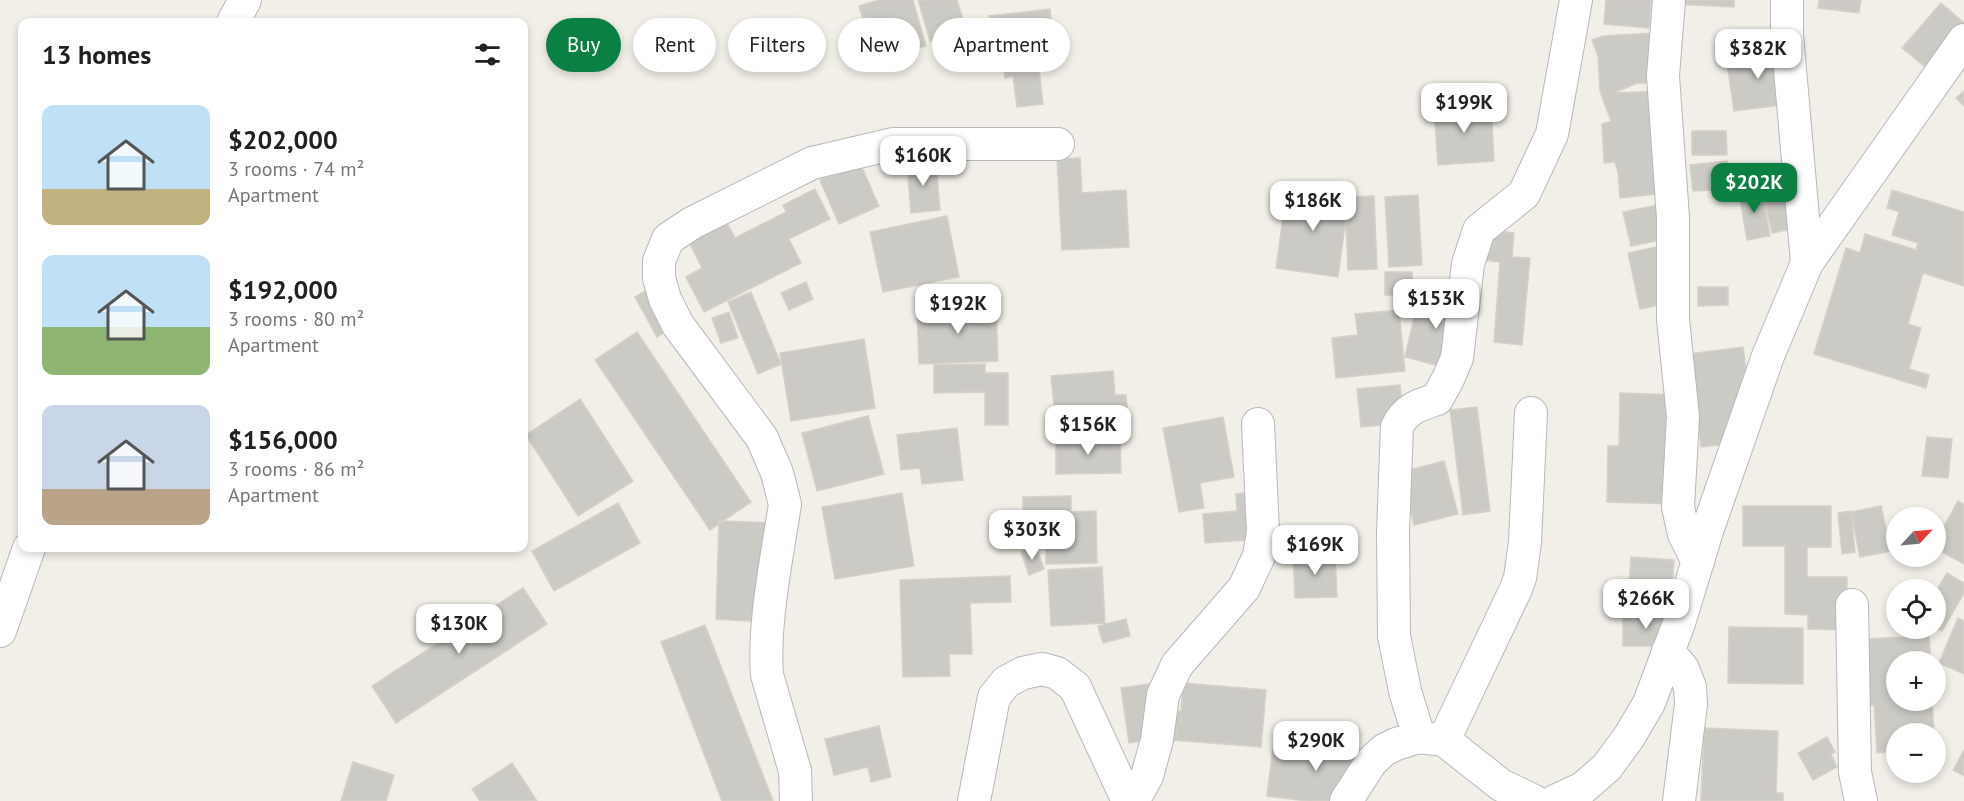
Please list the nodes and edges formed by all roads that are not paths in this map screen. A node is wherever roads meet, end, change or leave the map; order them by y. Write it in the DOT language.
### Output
graph roads {
  1 [pos="244,0"];
  2 [pos="1576,0"];
  3 [pos="1669,0"];
  4 [pos="1786,0"];
  5 [pos="235,18"];
  6 [pos="1964,40"];
  7 [pos="1058,144"];
  8 [pos="1807,263"];
  9 [pos="1531,413"];
  10 [pos="1258,424"];
  11 [pos="28,552"];
  12 [pos="1698,562"];
  13 [pos="1852,605"];
  14 [pos="0,631"];
  15 [pos="1668,651"];
  16 [pos="1431,738"];
  17 [pos="796,801"];
  18 [pos="974,801"];
  19 [pos="1128,801"];
  20 [pos="1133,801"];
  21 [pos="1346,801"];
  22 [pos="1534,801"];
  23 [pos="1555,801"];
  24 [pos="1679,801"];
  25 [pos="1861,801"];
  1 -- 5 [label="street"];
  2 -- 16 [label="street"];
  3 -- 12 [label="street"];
  4 -- 8 [label="street"];
  6 -- 8 [label="street"];
  7 -- 17 [label="street"];
  8 -- 12 [label="street"];
  9 -- 16 [label="street"];
  10 -- 20 [label="street"];
  11 -- 14 [label="street"];
  12 -- 15 [label="street"];
  13 -- 25 [label="street"];
  15 -- 23 [label="street"];
  15 -- 24 [label="street"];
  16 -- 21 [label="street"];
  16 -- 22 [label="street"];
  18 -- 19 [label="street"];
}
